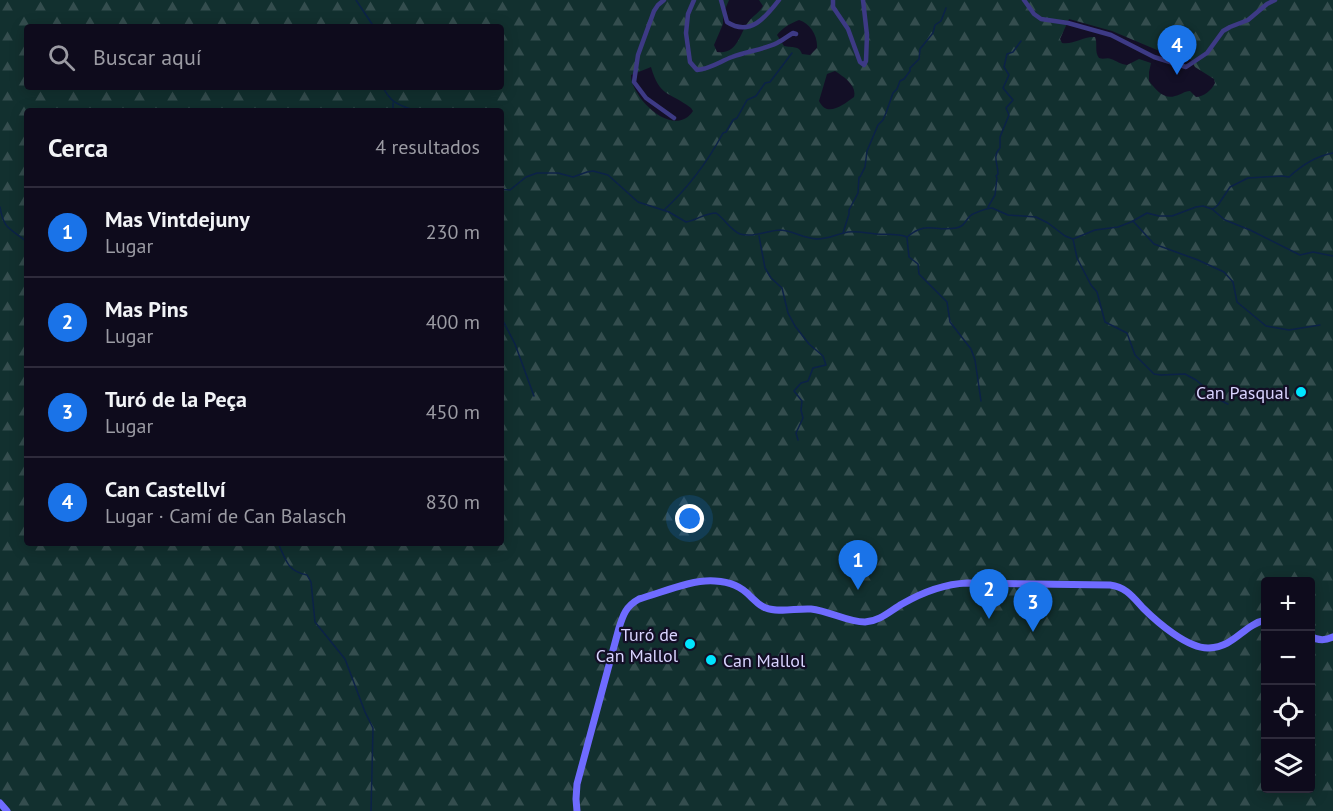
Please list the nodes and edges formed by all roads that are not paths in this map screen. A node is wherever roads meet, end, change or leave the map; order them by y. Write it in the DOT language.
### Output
graph roads {
  1 [pos="664,0"];
  2 [pos="694,0"];
  3 [pos="722,0"];
  4 [pos="779,0"];
  5 [pos="833,0"];
  6 [pos="863,0"];
  7 [pos="1024,0"];
  8 [pos="1275,0"];
  9 [pos="796,34"];
  10 [pos="674,118"];
  11 [pos="1261,622"];
  12 [pos="1315,638"];
  13 [pos="1333,638"];
  14 [pos="0,803"];
  15 [pos="7,811"];
  16 [pos="577,811"];
  1 -- 10 [label="street"];
  2 -- 9 [label="street"];
  3 -- 4 [label="street"];
  5 -- 6 [label="street"];
  7 -- 8 [label="street"];
  11 -- 16 [label="main road"];
  12 -- 13 [label="main road"];
  14 -- 15 [label="main road"];
}
